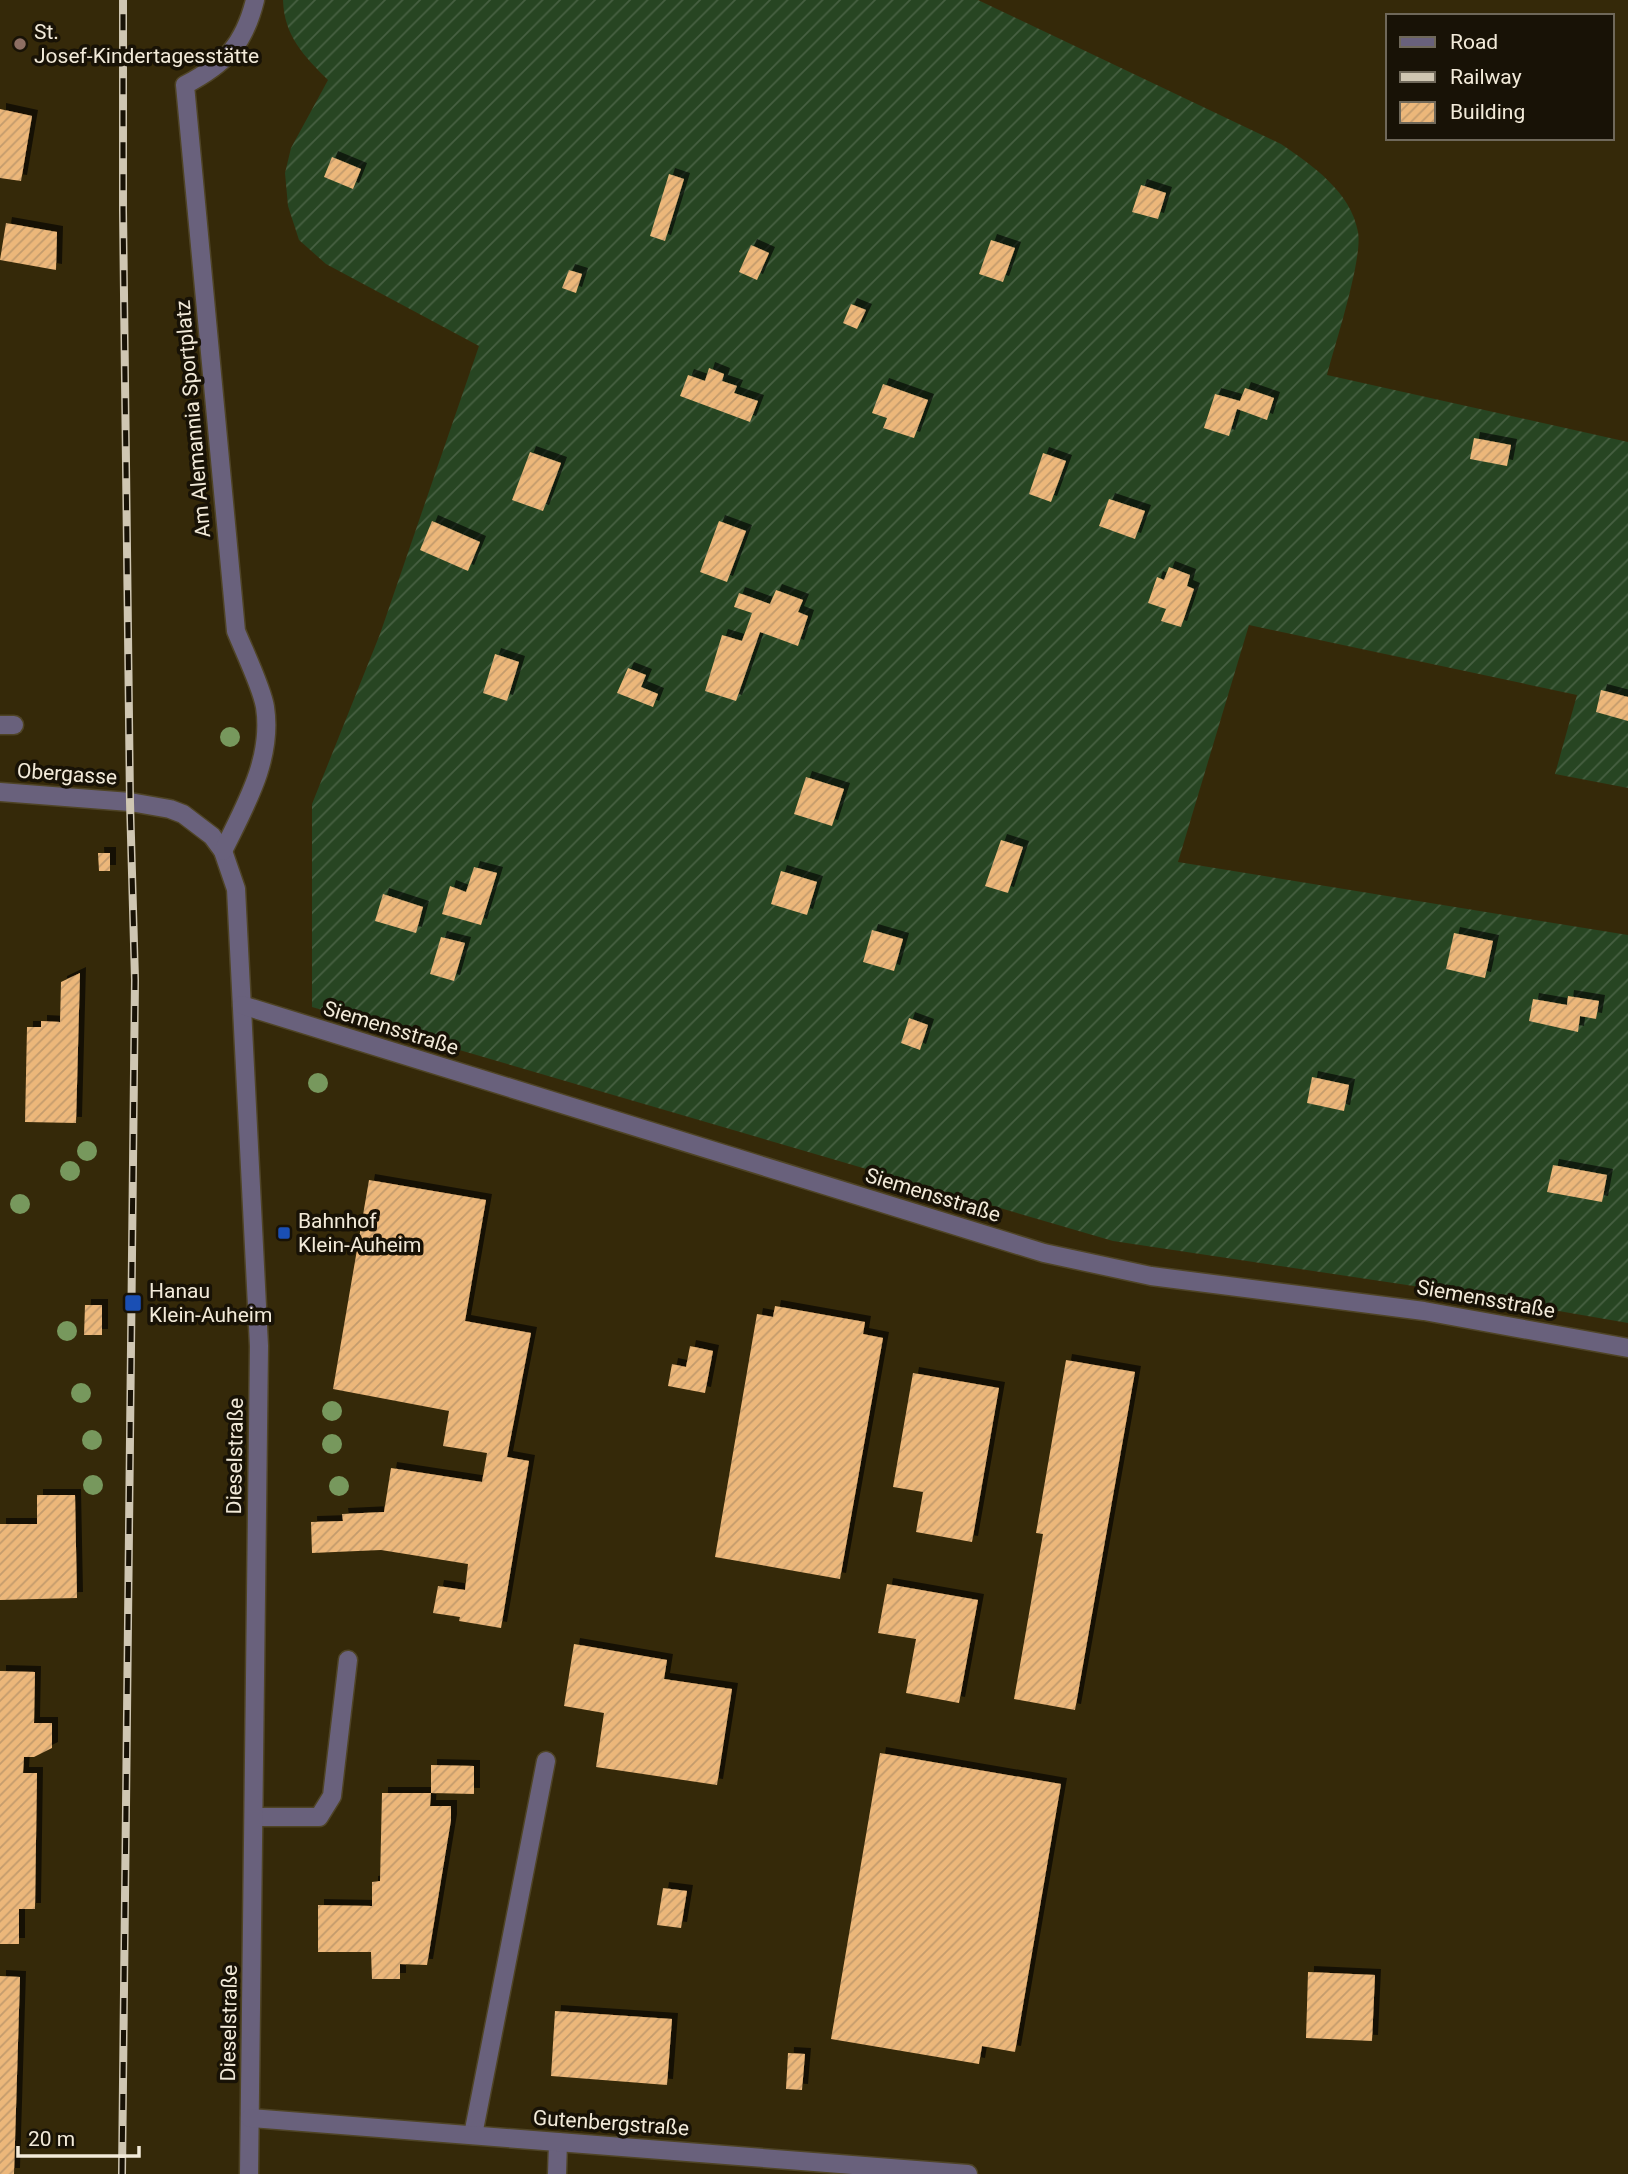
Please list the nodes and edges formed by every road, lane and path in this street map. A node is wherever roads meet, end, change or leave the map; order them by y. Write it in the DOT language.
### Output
graph roads {
  1 [pos="255,0"];
  2 [pos="0,792"];
  3 [pos="130,802"];
  4 [pos="223,851"];
  5 [pos="242,1005"];
  6 [pos="1628,1348"];
  7 [pos="348,1660"];
  8 [pos="546,1761"];
  9 [pos="254,1817"];
  10 [pos="250,2118"];
  11 [pos="473,2135"];
  12 [pos="558,2142"];
  13 [pos="249,2174"];
  14 [pos="557,2174"];
  15 [pos="961,2174"];
  16 [pos="968,2174"];
  1 -- 4 [label="street, Am Alemannia Sportplatz"];
  2 -- 3 [label="street, Obergasse"];
  3 -- 4 [label="street, Dieselstraße"];
  4 -- 5 [label="street, Dieselstraße"];
  5 -- 6 [label="street, Siemensstraße"];
  5 -- 9 [label="street, Dieselstraße"];
  7 -- 9 [label="street"];
  8 -- 11 [label="street"];
  9 -- 10 [label="street, Dieselstraße"];
  10 -- 11 [label="street, Gutenbergstraße"];
  10 -- 13 [label="street, Dieselstraße"];
  11 -- 12 [label="street, Gutenbergstraße"];
  12 -- 14 [label="street"];
  12 -- 15 [label="street, Gutenbergstraße"];
  15 -- 16 [label="street, Gutenbergstraße"];
}
